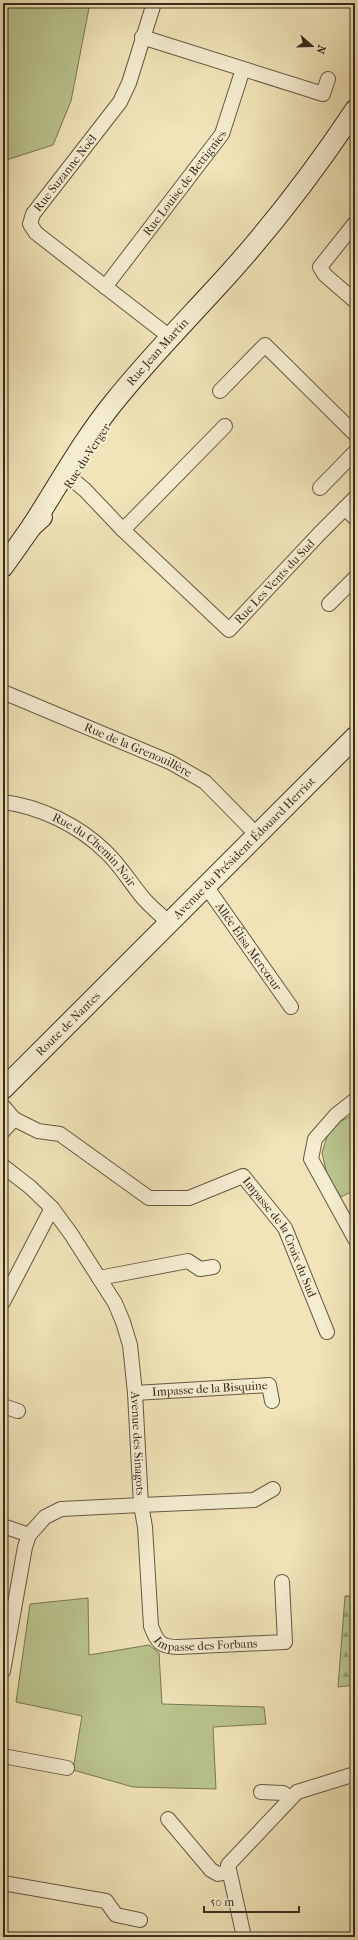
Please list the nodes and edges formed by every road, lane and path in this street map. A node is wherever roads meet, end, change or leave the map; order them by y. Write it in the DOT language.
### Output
graph roads {
  1 [pos="154,3"];
  2 [pos="142,37"];
  3 [pos="243,69"];
  4 [pos="328,79"];
  5 [pos="355,110"];
  6 [pos="355,133"];
  7 [pos="298,191"];
  8 [pos="355,222"];
  9 [pos="105,287"];
  10 [pos="216,289"];
  11 [pos="355,301"];
  12 [pos="170,336"];
  13 [pos="220,391"];
  14 [pos="225,426"];
  15 [pos="355,434"];
  16 [pos="355,452"];
  17 [pos="72,480"];
  18 [pos="320,488"];
  19 [pos="352,508"];
  20 [pos="32,526"];
  21 [pos="124,530"];
  22 [pos="3,567"];
  23 [pos="355,578"];
  24 [pos="329,604"];
  25 [pos="3,692"];
  26 [pos="355,737"];
  27 [pos="3,802"];
  28 [pos="256,834"];
  29 [pos="206,886"];
  30 [pos="169,923"];
  31 [pos="132,959"];
  32 [pos="291,1007"];
  33 [pos="3,1089"];
  34 [pos="355,1100"];
  35 [pos="3,1106"];
  36 [pos="14,1119"];
  37 [pos="3,1131"];
  38 [pos="3,1166"];
  39 [pos="52,1208"];
  40 [pos="355,1240"];
  41 [pos="213,1267"];
  42 [pos="99,1278"];
  43 [pos="3,1302"];
  44 [pos="327,1332"];
  45 [pos="134,1393"];
  46 [pos="272,1401"];
  47 [pos="3,1406"];
  48 [pos="18,1411"];
  49 [pos="273,1489"];
  50 [pos="141,1505"];
  51 [pos="3,1526"];
  52 [pos="29,1535"];
  53 [pos="282,1582"];
  54 [pos="5,1645"];
  55 [pos="3,1670"];
  56 [pos="3,1756"];
  57 [pos="67,1768"];
  58 [pos="355,1774"];
  59 [pos="261,1792"];
  60 [pos="291,1798"];
  61 [pos="168,1820"];
  62 [pos="228,1872"];
  63 [pos="3,1883"];
  64 [pos="140,1920"];
  65 [pos="244,1937"];
  1 -- 2 [label="street, Rue Suzanne Noël"];
  2 -- 3 [label="street"];
  2 -- 9 [label="street, Rue Suzanne Noël"];
  3 -- 4 [label="street"];
  3 -- 9 [label="street, Rue Louise de Bettignies"];
  5 -- 7 [label="main road, Rue Jean Martin"];
  6 -- 7 [label="main road, Rue Jean Martin"];
  7 -- 10 [label="main road, Rue Jean Martin"];
  8 -- 11 [label="street"];
  9 -- 12 [label="street, Rue Suzanne Noël"];
  10 -- 12 [label="main road, Rue Jean Martin"];
  10 -- 17 [label="main road, Rue du Verger"];
  12 -- 20 [label="main road, Rue Jean Martin"];
  13 -- 15 [label="street"];
  14 -- 21 [label="street"];
  16 -- 18 [label="street"];
  17 -- 20 [label="main road, Rue du Verger"];
  17 -- 21 [label="street, Rue Les Vents du Sud"];
  19 -- 21 [label="street, Rue Les Vents du Sud"];
  20 -- 22 [label="main road, Rue du Verger"];
  23 -- 24 [label="street"];
  25 -- 28 [label="street, Rue de la Grenouillère"];
  26 -- 28 [label="main road, Avenue du Président Édouard Herriot"];
  27 -- 30 [label="street, Rue du Chemin Noir"];
  28 -- 29 [label="main road, Avenue du Président Édouard Herriot"];
  29 -- 30 [label="main road, Avenue du Président Édouard Herriot"];
  29 -- 32 [label="street, Allée Élisa Mercœur"];
  30 -- 31 [label="main road, Avenue du Président Édouard Herriot"];
  31 -- 33 [label="main road, Route de Nantes"];
  34 -- 40 [label="street"];
  35 -- 36 [label="street, Impasse de la Croix du Sud"];
  36 -- 37 [label="street"];
  36 -- 44 [label="street, Impasse de la Croix du Sud"];
  38 -- 39 [label="street, Avenue des Sinagots"];
  39 -- 42 [label="street, Avenue des Sinagots"];
  39 -- 43 [label="street"];
  41 -- 42 [label="street"];
  42 -- 45 [label="street, Avenue des Sinagots"];
  45 -- 46 [label="street, Impasse de la Bisquine"];
  45 -- 50 [label="street, Avenue des Sinagots"];
  47 -- 48 [label="street"];
  49 -- 50 [label="street"];
  50 -- 52 [label="street, Avenue des Sinagots"];
  50 -- 53 [label="street, Impasse des Forbans"];
  51 -- 52 [label="street"];
  52 -- 54 [label="street, Avenue des Sinagots"];
  54 -- 55 [label="street, Avenue des Sinagots"];
  56 -- 57 [label="street"];
  58 -- 60 [label="street"];
  59 -- 60 [label="street"];
  60 -- 62 [label="street"];
  61 -- 62 [label="street"];
  62 -- 65 [label="street"];
  63 -- 64 [label="street"];
}
